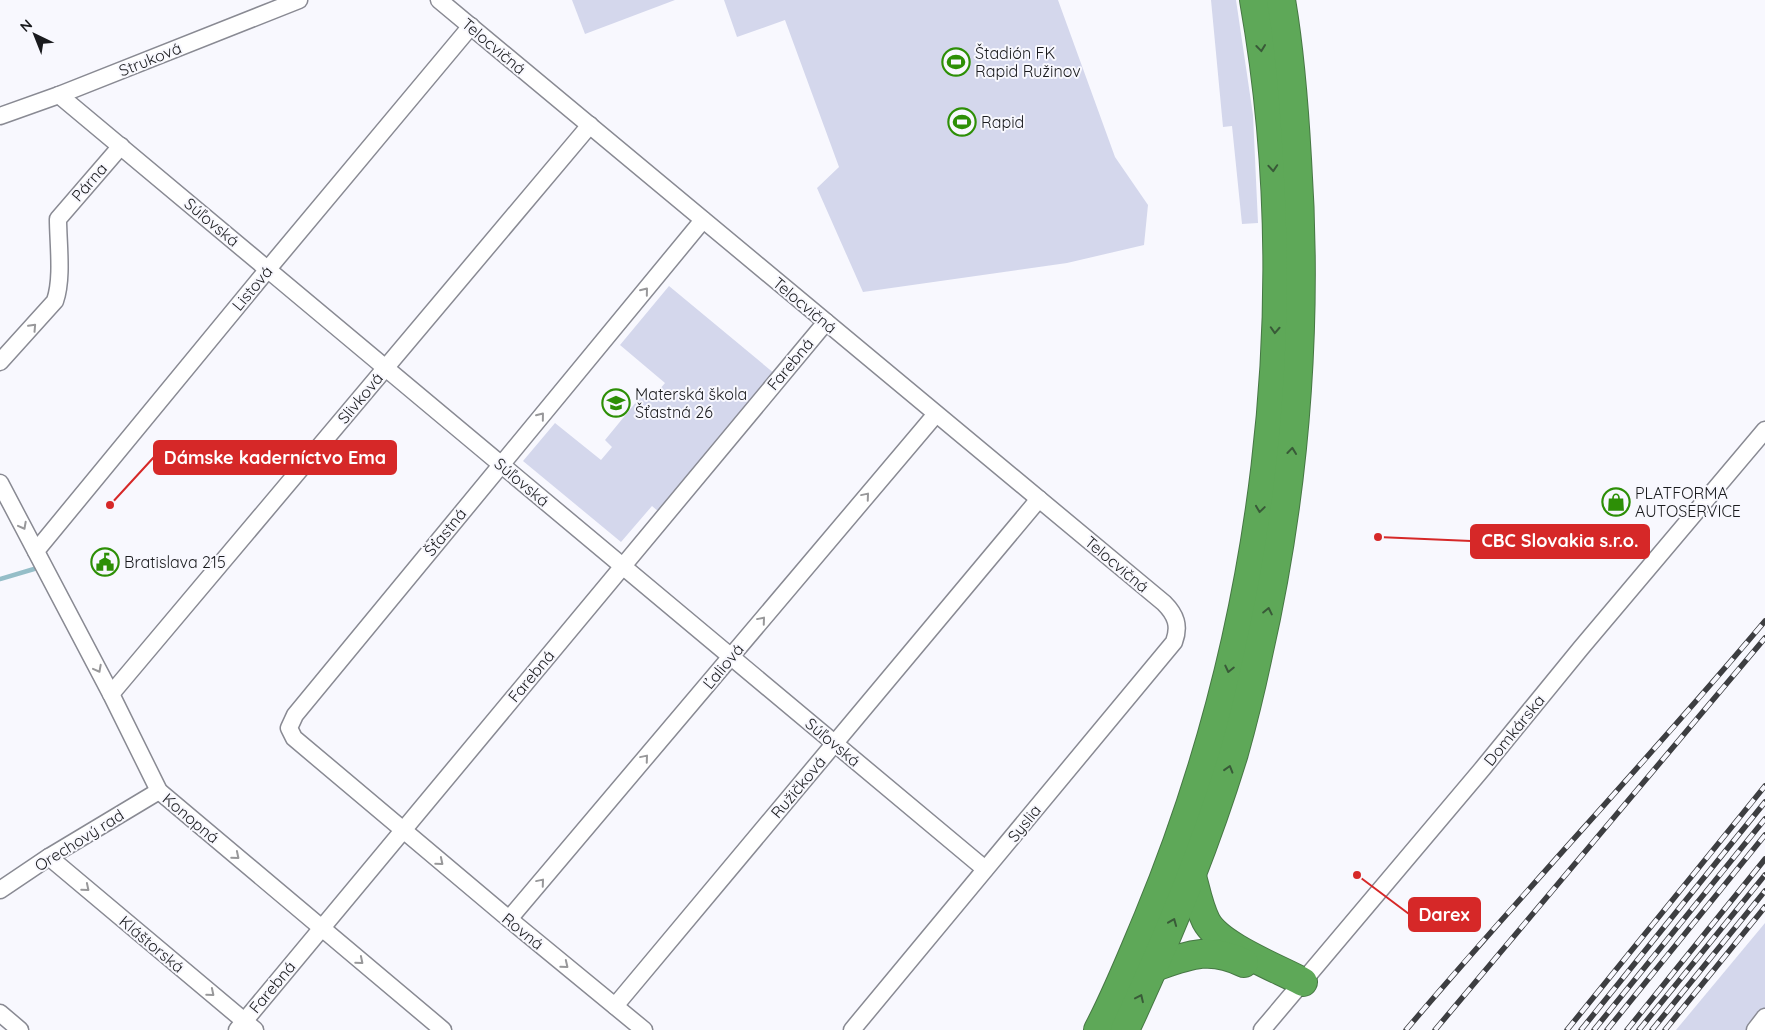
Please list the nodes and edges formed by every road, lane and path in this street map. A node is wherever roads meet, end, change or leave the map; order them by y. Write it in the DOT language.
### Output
graph roads {
  1 [pos="299,0"];
  2 [pos="439,0"];
  3 [pos="1254,0"];
  4 [pos="1281,0"];
  5 [pos="471,26"];
  6 [pos="59,95"];
  7 [pos="0,116"];
  8 [pos="590,125"];
  9 [pos="120,146"];
  10 [pos="703,220"];
  11 [pos="268,269"];
  12 [pos="826,322"];
  13 [pos="0,362"];
  14 [pos="385,368"];
  15 [pos="936,414"];
  16 [pos="1765,430"];
  17 [pos="506,459"];
  18 [pos="0,482"];
  19 [pos="1039,500"];
  20 [pos="36,551"];
  21 [pos="622,566"];
  22 [pos="1171,610"];
  23 [pos="731,656"];
  24 [pos="111,694"];
  25 [pos="835,744"];
  26 [pos="159,791"];
  27 [pos="403,830"];
  28 [pos="49,857"];
  29 [pos="985,869"];
  30 [pos="1192,876"];
  31 [pos="0,890"];
  32 [pos="509,920"];
  33 [pos="321,928"];
  34 [pos="1155,967"];
  35 [pos="1299,986"];
  36 [pos="616,1006"];
  37 [pos="0,1013"];
  38 [pos="1765,1017"];
  39 [pos="245,1027"];
  40 [pos="20,1030"];
  41 [pos="443,1030"];
  42 [pos="644,1030"];
  43 [pos="852,1030"];
  44 [pos="1098,1030"];
  45 [pos="1125,1030"];
  46 [pos="1262,1030"];
  47 [pos="1754,1030"];
  1 -- 6 [label="street, Struková"];
  2 -- 5 [label="street, Telocvičná"];
  3 -- 44 [label="highway, one-way"];
  30 -- 4 [label="highway, one-way"];
  5 -- 8 [label="street, Telocvičná"];
  5 -- 11 [label="street, Listová"];
  6 -- 7 [label="street, Struková"];
  6 -- 9 [label="street, Súľovská"];
  8 -- 10 [label="street, Telocvičná"];
  8 -- 14 [label="street, Slivková"];
  9 -- 11 [label="street, Súľovská"];
  13 -- 9 [label="street, Párna, one-way"];
  10 -- 12 [label="street, Telocvičná"];
  17 -- 10 [label="street, Šťastná, one-way"];
  11 -- 14 [label="street, Súľovská"];
  11 -- 20 [label="street, Listová"];
  12 -- 15 [label="street, Telocvičná"];
  12 -- 21 [label="street, Farebná"];
  14 -- 17 [label="street, Súľovská"];
  14 -- 24 [label="street, Slivková"];
  15 -- 19 [label="street, Telocvičná"];
  23 -- 15 [label="street, Ľaliová, one-way"];
  16 -- 35 [label="street, Domkárska"];
  17 -- 21 [label="street, Súľovská"];
  17 -- 27 [label="street, Šťastná"];
  18 -- 20 [label="street, Konopná, one-way"];
  19 -- 22 [label="street, Telocvičná"];
  19 -- 25 [label="street, Ružičková"];
  20 -- 24 [label="street, Konopná, one-way"];
  21 -- 23 [label="street, Súľovská"];
  21 -- 27 [label="street, Farebná"];
  22 -- 29 [label="street, Syslia"];
  23 -- 25 [label="street, Súľovská"];
  32 -- 23 [label="street, Ľaliová, one-way"];
  24 -- 26 [label="street, Konopná"];
  25 -- 29 [label="street, Súľovská"];
  25 -- 36 [label="street, Ružičková"];
  26 -- 28 [label="street, Orechový rad"];
  26 -- 33 [label="street, Konopná, one-way"];
  27 -- 32 [label="street, Rovná, one-way"];
  27 -- 33 [label="street, Farebná"];
  28 -- 31 [label="street, Orechový rad"];
  28 -- 39 [label="street, Kláštorská, one-way"];
  29 -- 43 [label="street, Syslia"];
  34 -- 30 [label="highway, one-way"];
  30 -- 35 [label="highway"];
  32 -- 36 [label="street, Rovná, one-way"];
  33 -- 39 [label="street, Farebná"];
  33 -- 41 [label="street, Konopná, one-way"];
  34 -- 35 [label="highway"];
  45 -- 34 [label="highway, one-way"];
  35 -- 46 [label="street, Domkárska"];
  36 -- 42 [label="street, Rovná"];
  37 -- 40 [label="street"];
  38 -- 47 [label="street"];
}
